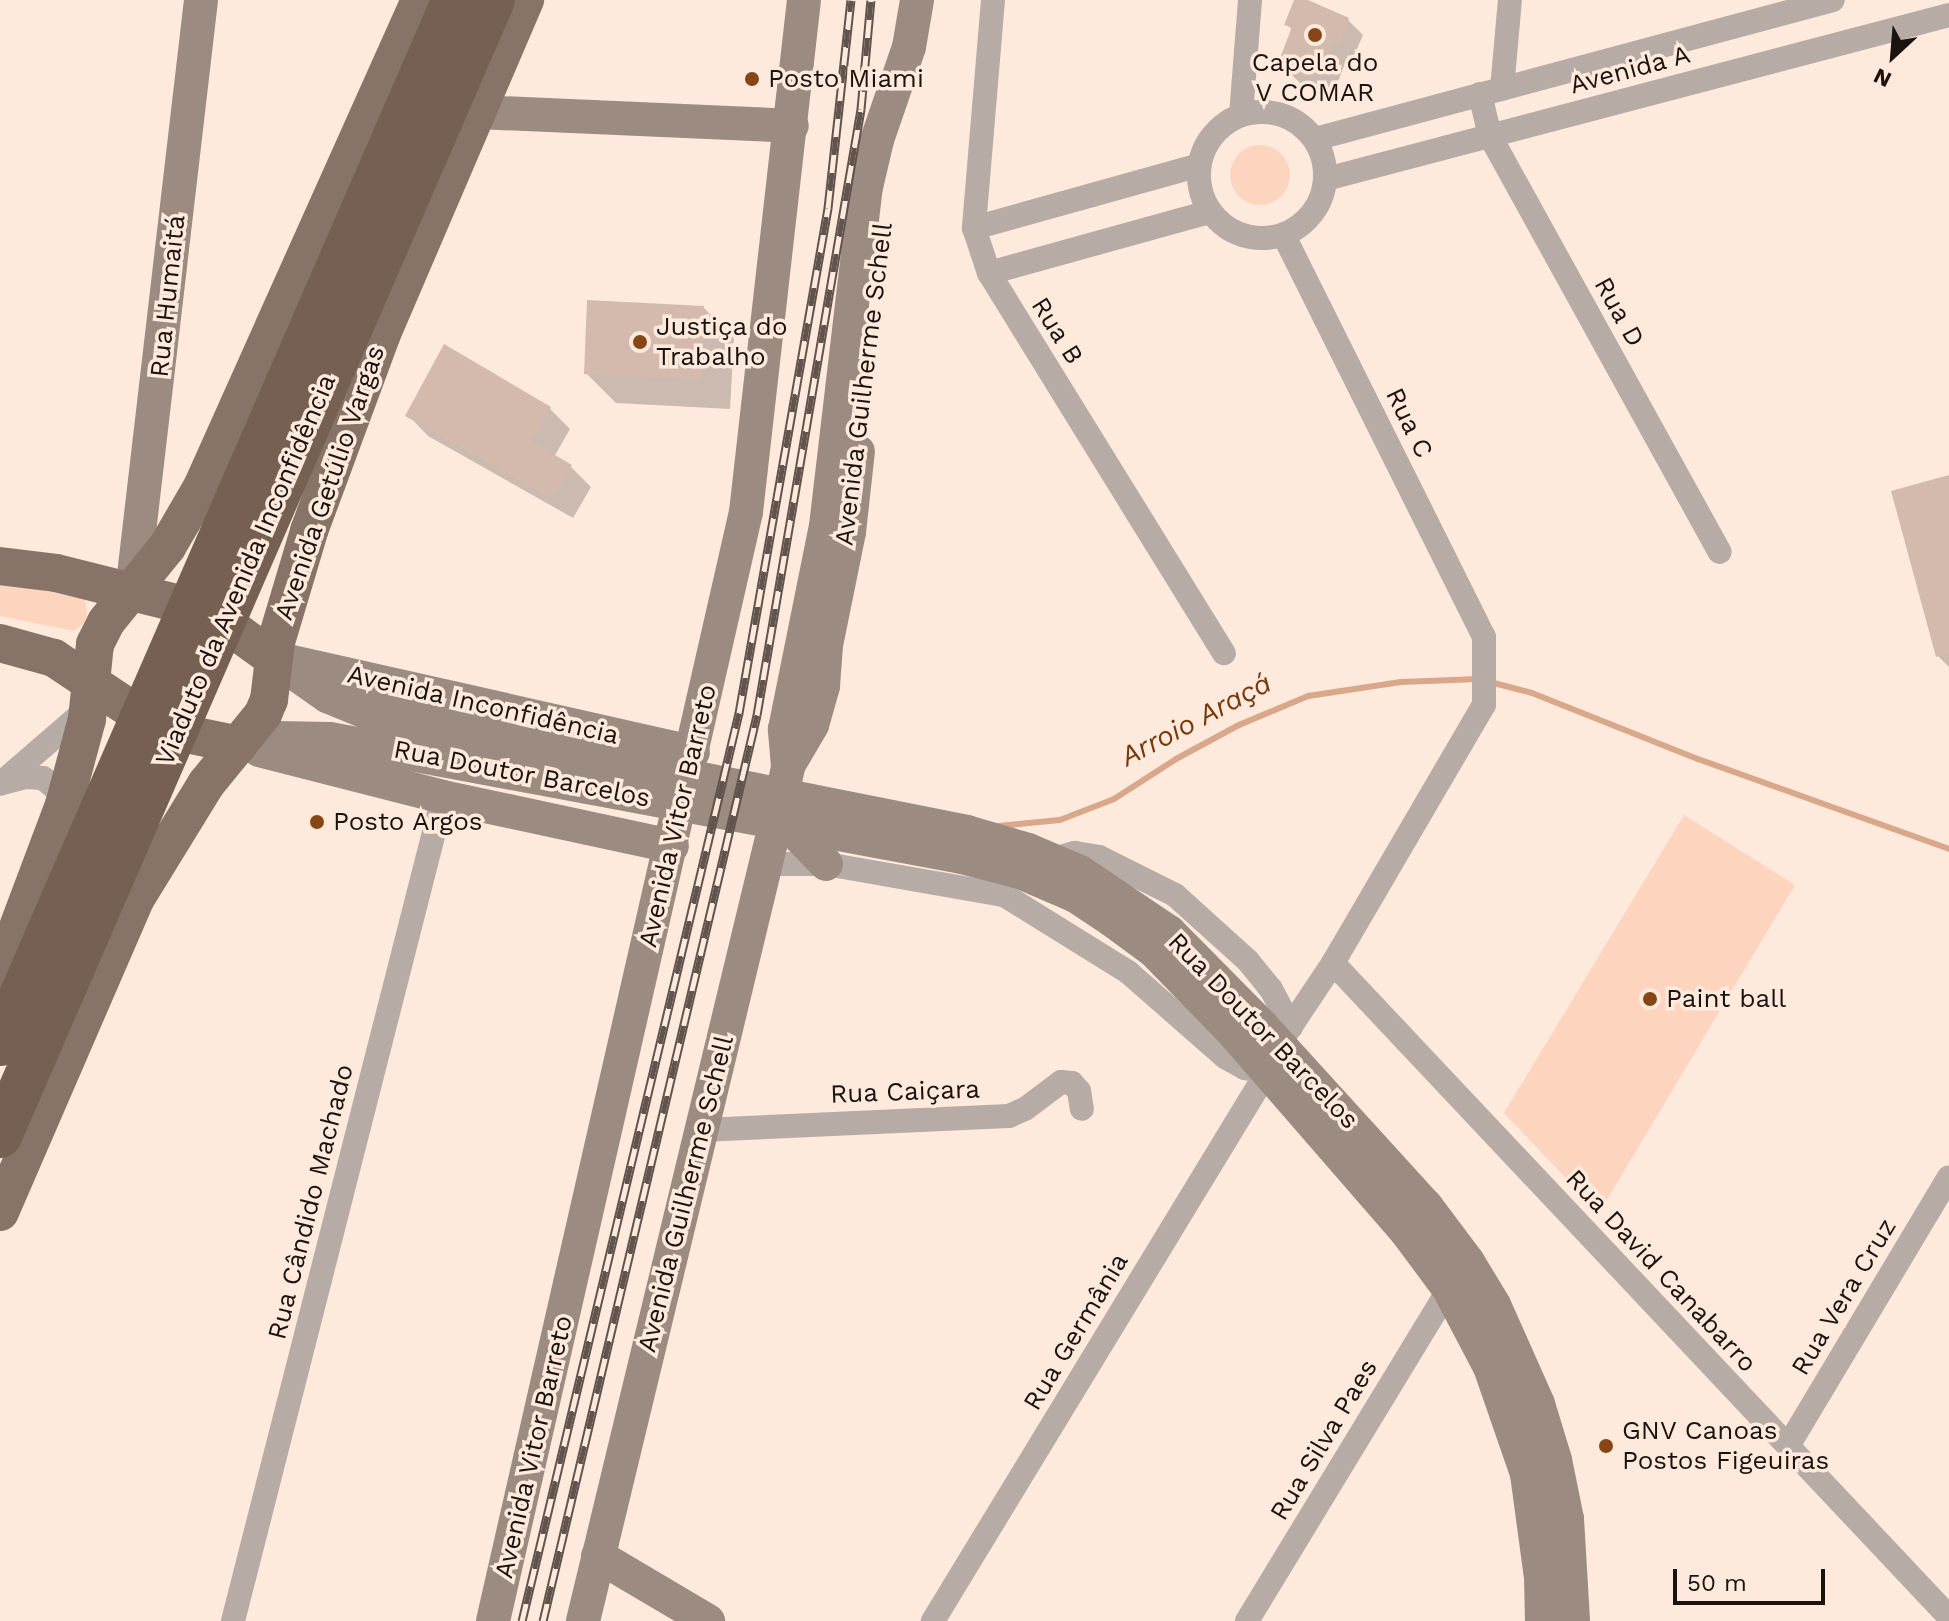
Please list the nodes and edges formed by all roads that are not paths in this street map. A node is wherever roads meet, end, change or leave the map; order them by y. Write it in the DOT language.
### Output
graph roads {
  1 [pos="201,0"];
  2 [pos="420,0"];
  3 [pos="804,0"];
  4 [pos="917,0"];
  5 [pos="941,0"];
  6 [pos="993,0"];
  7 [pos="1250,0"];
  8 [pos="1510,0"];
  9 [pos="1833,0"];
  10 [pos="491,1"];
  11 [pos="1949,15"];
  12 [pos="1491,92"];
  13 [pos="477,112"];
  14 [pos="1241,115"];
  15 [pos="792,126"];
  16 [pos="1490,136"];
  17 [pos="1315,139"];
  18 [pos="1199,165"];
  19 [pos="1326,179"];
  20 [pos="1209,212"];
  21 [pos="974,228"];
  22 [pos="1284,235"];
  23 [pos="989,273"];
  24 [pos="202,487"];
  25 [pos="309,531"];
  26 [pos="1720,552"];
  27 [pos="0,566"];
  28 [pos="132,592"];
  29 [pos="0,643"];
  30 [pos="815,645"];
  31 [pos="1483,645"];
  32 [pos="1224,653"];
  33 [pos="273,658"];
  34 [pos="90,694"];
  35 [pos="362,728"];
  36 [pos="239,745"];
  37 [pos="693,752"];
  38 [pos="1,784"];
  39 [pos="443,797"];
  40 [pos="65,801"];
  41 [pos="778,814"];
  42 [pos="672,846"];
  43 [pos="161,853"];
  44 [pos="767,864"];
  45 [pos="826,864"];
  46 [pos="1004,895"];
  47 [pos="1333,963"];
  48 [pos="0,975"];
  49 [pos="1266,1040"];
  50 [pos="0,1044"];
  51 [pos="1082,1109"];
  52 [pos="701,1130"];
  53 [pos="0,1136"];
  54 [pos="1949,1177"];
  55 [pos="0,1212"];
  56 [pos="1449,1289"];
  57 [pos="1788,1446"];
  58 [pos="598,1556"];
  59 [pos="1949,1617"];
  60 [pos="233,1621"];
  61 [pos="493,1621"];
  62 [pos="583,1621"];
  63 [pos="708,1621"];
  64 [pos="933,1621"];
  65 [pos="1247,1621"];
  66 [pos="1542,1621"];
  67 [pos="1573,1621"];
  1 -- 28 [label="main road, Rua Humaitá"];
  2 -- 24 [label="main road"];
  3 -- 15 [label="main road, Avenida Vitor Barreto"];
  4 -- 30 [label="main road, Avenida Guilherme Schell"];
  5 -- 30 [label="main road, Avenida Guilherme Schell"];
  6 -- 21 [label="street, Rua B"];
  7 -- 14 [label="street"];
  8 -- 12 [label="street, Rua D"];
  9 -- 12 [label="street, Avenida A"];
  10 -- 13 [label="main road, Avenida Getúlio Vargas"];
  10 -- 50 [label="highway, Viaduto da Avenida Inconfidência"];
  10 -- 53 [label="highway, Viaduto da Avenida Inconfidência"];
  11 -- 16 [label="street, Avenida A"];
  12 -- 16 [label="street, Rua D"];
  12 -- 17 [label="street, Avenida A"];
  13 -- 15 [label="main road"];
  13 -- 25 [label="main road, Avenida Getúlio Vargas"];
  14 -- 17 [label="street"];
  14 -- 18 [label="street"];
  15 -- 37 [label="main road, Avenida Vitor Barreto"];
  16 -- 19 [label="street, Avenida A"];
  16 -- 26 [label="street, Rua D"];
  17 -- 19 [label="street"];
  18 -- 20 [label="street"];
  18 -- 21 [label="street"];
  19 -- 22 [label="street"];
  20 -- 22 [label="street"];
  20 -- 23 [label="street"];
  21 -- 23 [label="street, Rua B"];
  22 -- 31 [label="street, Rua C"];
  23 -- 32 [label="street, Rua B"];
  24 -- 25 [label="main road"];
  24 -- 28 [label="main road"];
  25 -- 33 [label="main road, Avenida Getúlio Vargas"];
  27 -- 28 [label="main road, Avenida Inconfidência"];
  28 -- 33 [label="main road, Avenida Inconfidência"];
  28 -- 34 [label="main road"];
  29 -- 34 [label="main road"];
  30 -- 41 [label="main road, Avenida Guilherme Schell"];
  31 -- 47 [label="street, Rua Germânia"];
  33 -- 35 [label="main road, Avenida Inconfidência"];
  33 -- 36 [label="main road, Avenida Getúlio Vargas"];
  33 -- 37 [label="main road, Avenida Inconfidência"];
  34 -- 36 [label="main road"];
  34 -- 38 [label="street"];
  34 -- 40 [label="main road"];
  35 -- 36 [label="main road"];
  35 -- 49 [label="main road, Rua Doutor Barcelos"];
  36 -- 39 [label="main road"];
  36 -- 43 [label="main road, Avenida Getúlio Vargas"];
  37 -- 42 [label="main road, Avenida Vitor Barreto"];
  38 -- 40 [label="street"];
  39 -- 42 [label="main road"];
  39 -- 60 [label="street, Rua Cândido Machado"];
  40 -- 43 [label="main road"];
  40 -- 48 [label="main road"];
  41 -- 44 [label="main road, Avenida Guilherme Schell"];
  41 -- 45 [label="main road"];
  42 -- 61 [label="main road, Avenida Vitor Barreto"];
  43 -- 55 [label="main road, Avenida Getúlio Vargas"];
  44 -- 45 [label="street"];
  44 -- 52 [label="main road, Avenida Guilherme Schell"];
  45 -- 46 [label="street"];
  46 -- 49 [label="street"];
  46 -- 49 [label="street"];
  47 -- 49 [label="street, Rua Germânia"];
  47 -- 57 [label="street, Rua David Canabarro"];
  49 -- 56 [label="main road, Rua Doutor Barcelos"];
  49 -- 64 [label="street, Rua Germânia"];
  49 -- 67 [label="main road, Rua Doutor Barcelos"];
  51 -- 52 [label="street, Rua Caiçara"];
  52 -- 58 [label="main road, Avenida Guilherme Schell"];
  54 -- 57 [label="street, Rua Vera Cruz"];
  56 -- 65 [label="street, Rua Silva Paes"];
  56 -- 66 [label="main road, Rua Doutor Barcelos"];
  57 -- 59 [label="street, Rua David Canabarro"];
  58 -- 62 [label="main road, Avenida Guilherme Schell"];
  58 -- 63 [label="main road"];
}
